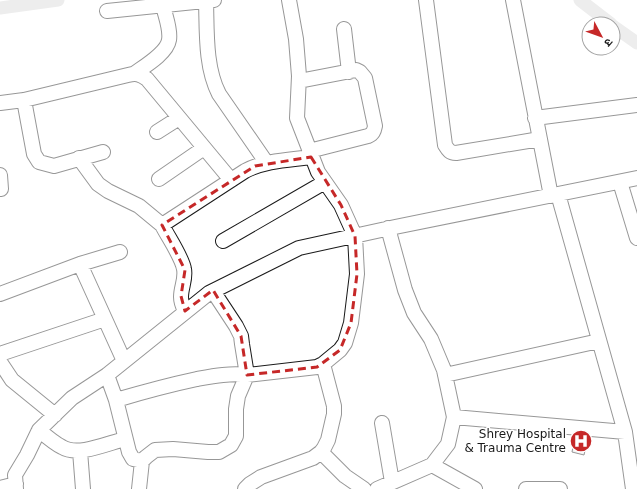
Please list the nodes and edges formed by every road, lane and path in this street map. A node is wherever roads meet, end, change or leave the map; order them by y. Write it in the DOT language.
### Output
graph roads {
  1 [pos="210,0"];
  2 [pos="290,0"];
  3 [pos="426,0"];
  4 [pos="513,0"];
  5 [pos="163,5"];
  6 [pos="107,11"];
  7 [pos="344,29"];
  8 [pos="349,72"];
  9 [pos="135,73"];
  10 [pos="299,81"];
  11 [pos="24,100"];
  12 [pos="0,103"];
  13 [pos="637,105"];
  14 [pos="179,118"];
  15 [pos="536,118"];
  16 [pos="157,132"];
  17 [pos="540,139"];
  18 [pos="204,148"];
  19 [pos="103,152"];
  20 [pos="310,154"];
  21 [pos="79,158"];
  22 [pos="266,162"];
  23 [pos="0,175"];
  24 [pos="637,178"];
  25 [pos="159,179"];
  26 [pos="231,180"];
  27 [pos="325,182"];
  28 [pos="620,182"];
  29 [pos="1,189"];
  30 [pos="554,195"];
  31 [pos="162,225"];
  32 [pos="388,228"];
  33 [pos="355,236"];
  34 [pos="637,238"];
  35 [pos="223,241"];
  36 [pos="120,252"];
  37 [pos="80,264"];
  38 [pos="1,289"];
  39 [pos="213,291"];
  40 [pos="185,311"];
  41 [pos="105,319"];
  42 [pos="599,341"];
  43 [pos="0,354"];
  44 [pos="124,361"];
  45 [pos="0,362"];
  46 [pos="323,364"];
  47 [pos="107,375"];
  48 [pos="247,375"];
  49 [pos="445,375"];
  50 [pos="116,400"];
  51 [pos="55,415"];
  52 [pos="454,417"];
  53 [pos="382,423"];
  54 [pos="39,430"];
  55 [pos="625,432"];
  56 [pos="125,439"];
  57 [pos="80,451"];
  58 [pos="321,452"];
  59 [pos="142,462"];
  60 [pos="432,465"];
  61 [pos="392,482"];
  62 [pos="16,487"];
  63 [pos="0,488"];
  64 [pos="83,489"];
  65 [pos="139,489"];
  66 [pos="245,489"];
  67 [pos="364,489"];
  68 [pos="378,489"];
  69 [pos="475,489"];
  70 [pos="526,489"];
  71 [pos="560,489"];
  72 [pos="633,489"];
  1 -- 5 [label="street"];
  1 -- 22 [label="street"];
  2 -- 10 [label="street"];
  3 -- 17 [label="street"];
  4 -- 15 [label="street"];
  5 -- 6 [label="street"];
  5 -- 9 [label="street"];
  7 -- 8 [label="street"];
  8 -- 10 [label="street"];
  8 -- 20 [label="street"];
  9 -- 11 [label="street"];
  9 -- 14 [label="street"];
  10 -- 20 [label="street"];
  11 -- 12 [label="street"];
  11 -- 21 [label="street"];
  13 -- 15 [label="street"];
  14 -- 16 [label="street"];
  14 -- 18 [label="street"];
  15 -- 17 [label="street"];
  17 -- 30 [label="street"];
  18 -- 25 [label="street"];
  18 -- 26 [label="street"];
  19 -- 21 [label="street"];
  20 -- 22 [label="street"];
  20 -- 27 [label="street"];
  21 -- 31 [label="street"];
  22 -- 26 [label="street"];
  23 -- 29 [label="street"];
  24 -- 28 [label="street"];
  26 -- 31 [label="street"];
  27 -- 33 [label="street"];
  27 -- 35 [label="street"];
  28 -- 30 [label="street"];
  28 -- 34 [label="street"];
  30 -- 32 [label="street"];
  30 -- 42 [label="street"];
  31 -- 40 [label="street"];
  32 -- 33 [label="street"];
  32 -- 49 [label="street"];
  33 -- 39 [label="street"];
  33 -- 46 [label="street"];
  36 -- 37 [label="street"];
  37 -- 38 [label="street"];
  37 -- 41 [label="street"];
  39 -- 40 [label="street"];
  39 -- 48 [label="street"];
  40 -- 44 [label="street"];
  41 -- 43 [label="street"];
  41 -- 44 [label="street"];
  42 -- 49 [label="street"];
  42 -- 55 [label="street"];
  44 -- 47 [label="street"];
  45 -- 51 [label="street"];
  46 -- 48 [label="street"];
  46 -- 58 [label="street"];
  47 -- 50 [label="street"];
  47 -- 51 [label="street"];
  48 -- 50 [label="street"];
  48 -- 59 [label="street"];
  49 -- 52 [label="street"];
  50 -- 56 [label="street"];
  51 -- 54 [label="street"];
  52 -- 55 [label="street"];
  52 -- 60 [label="street"];
  53 -- 61 [label="street"];
  54 -- 57 [label="street"];
  54 -- 62 [label="street"];
  55 -- 72 [label="street"];
  56 -- 57 [label="street"];
  56 -- 59 [label="street"];
  57 -- 64 [label="street"];
  58 -- 66 [label="street"];
  58 -- 67 [label="street"];
  59 -- 65 [label="street"];
  60 -- 61 [label="street"];
  60 -- 69 [label="street"];
  61 -- 68 [label="street"];
  62 -- 63 [label="street"];
  70 -- 71 [label="street"];
}
